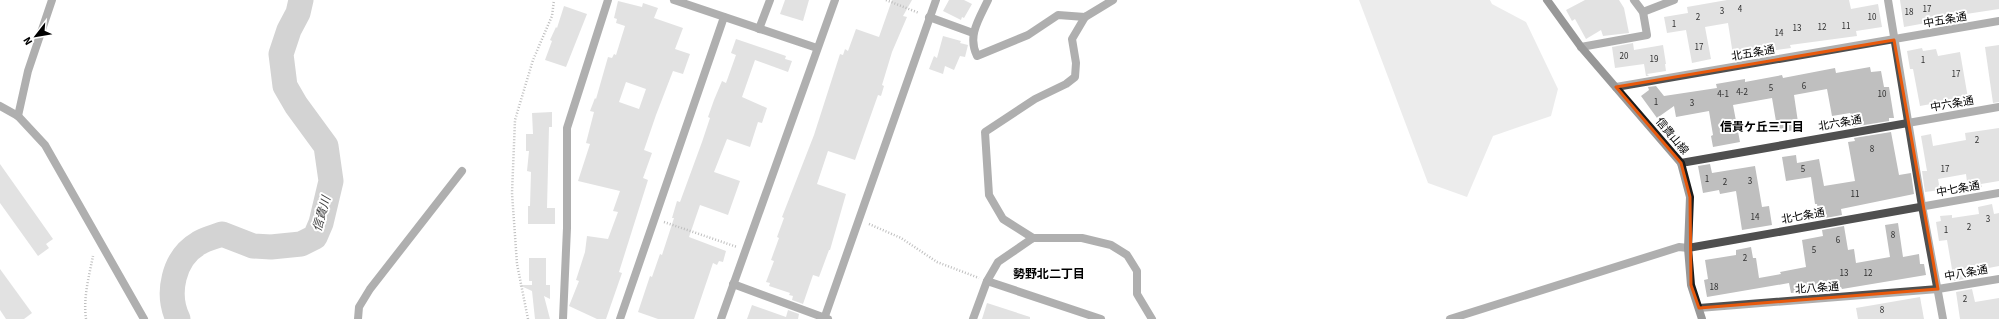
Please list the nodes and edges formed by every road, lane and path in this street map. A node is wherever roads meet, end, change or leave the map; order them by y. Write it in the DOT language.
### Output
graph roads {
  1 [pos="52,0"];
  2 [pos="554,0"];
  3 [pos="608,0"];
  4 [pos="674,0"];
  5 [pos="770,0"];
  6 [pos="835,0"];
  7 [pos="886,0"];
  8 [pos="936,0"];
  9 [pos="988,0"];
  10 [pos="1113,0"];
  11 [pos="1634,0"];
  12 [pos="1674,0"];
  13 [pos="1888,0"];
  14 [pos="1551,1"];
  15 [pos="1643,12"];
  16 [pos="724,17"];
  17 [pos="929,17"];
  18 [pos="1085,17"];
  19 [pos="1999,21"];
  20 [pos="759,29"];
  21 [pos="973,33"];
  22 [pos="1894,40"];
  23 [pos="1580,47"];
  24 [pos="817,48"];
  25 [pos="1616,87"];
  26 [pos="0,106"];
  27 [pos="1999,107"];
  28 [pos="18,116"];
  29 [pos="1909,122"];
  30 [pos="1681,163"];
  31 [pos="462,171"];
  32 [pos="1999,193"];
  33 [pos="1922,206"];
  34 [pos="656,219"];
  35 [pos="859,220"];
  36 [pos="1033,238"];
  37 [pos="737,247"];
  38 [pos="1688,248"];
  39 [pos="93,256"];
  40 [pos="1999,279"];
  41 [pos="986,281"];
  42 [pos="733,284"];
  43 [pos="1938,289"];
  44 [pos="1699,308"];
  45 [pos="826,318"];
  46 [pos="86,319"];
  47 [pos="144,319"];
  48 [pos="358,319"];
  49 [pos="528,319"];
  50 [pos="563,319"];
  51 [pos="620,319"];
  52 [pos="721,319"];
  53 [pos="973,319"];
  54 [pos="1101,319"];
  55 [pos="1152,319"];
  56 [pos="1450,319"];
  57 [pos="1700,319"];
  58 [pos="1943,319"];
  1 -- 28 [label="street"];
  2 -- 49 [label="path"];
  3 -- 50 [label="street"];
  4 -- 16 [label="street"];
  5 -- 20 [label="street"];
  6 -- 24 [label="street"];
  7 -- 17 [label="path"];
  8 -- 17 [label="street"];
  9 -- 21 [label="street"];
  10 -- 18 [label="street"];
  11 -- 15 [label="street"];
  12 -- 15 [label="street"];
  13 -- 22 [label="street"];
  14 -- 23 [label="main road, 信貴山線"];
  15 -- 23 [label="street"];
  16 -- 20 [label="street"];
  16 -- 34 [label="street"];
  17 -- 21 [label="street"];
  17 -- 35 [label="street"];
  18 -- 21 [label="street"];
  18 -- 36 [label="street"];
  19 -- 22 [label="street, 中五条通"];
  20 -- 24 [label="street"];
  22 -- 25 [label="street, 北五条通"];
  22 -- 29 [label="street"];
  23 -- 25 [label="main road, 信貴山線"];
  24 -- 42 [label="street"];
  25 -- 30 [label="main road, 信貴山線"];
  26 -- 28 [label="street"];
  27 -- 29 [label="street, 中六条通"];
  28 -- 47 [label="street"];
  29 -- 30 [label="street, 北六条通"];
  29 -- 33 [label="street"];
  30 -- 38 [label="main road, 信貴山線"];
  31 -- 48 [label="street"];
  32 -- 33 [label="street, 中七条通"];
  33 -- 38 [label="street, 北七条通"];
  33 -- 43 [label="street"];
  34 -- 37 [label="path"];
  34 -- 51 [label="street"];
  35 -- 41 [label="path"];
  35 -- 45 [label="street"];
  36 -- 41 [label="street"];
  36 -- 55 [label="street"];
  38 -- 44 [label="main road, 信貴山線"];
  38 -- 56 [label="street, 北七条通"];
  39 -- 46 [label="path"];
  40 -- 43 [label="street, 中八条通"];
  41 -- 53 [label="street"];
  41 -- 54 [label="street"];
  42 -- 45 [label="street"];
  42 -- 52 [label="street"];
  43 -- 44 [label="street, 北八条通"];
  43 -- 58 [label="street"];
  44 -- 57 [label="main road, 信貴山線"];
}
